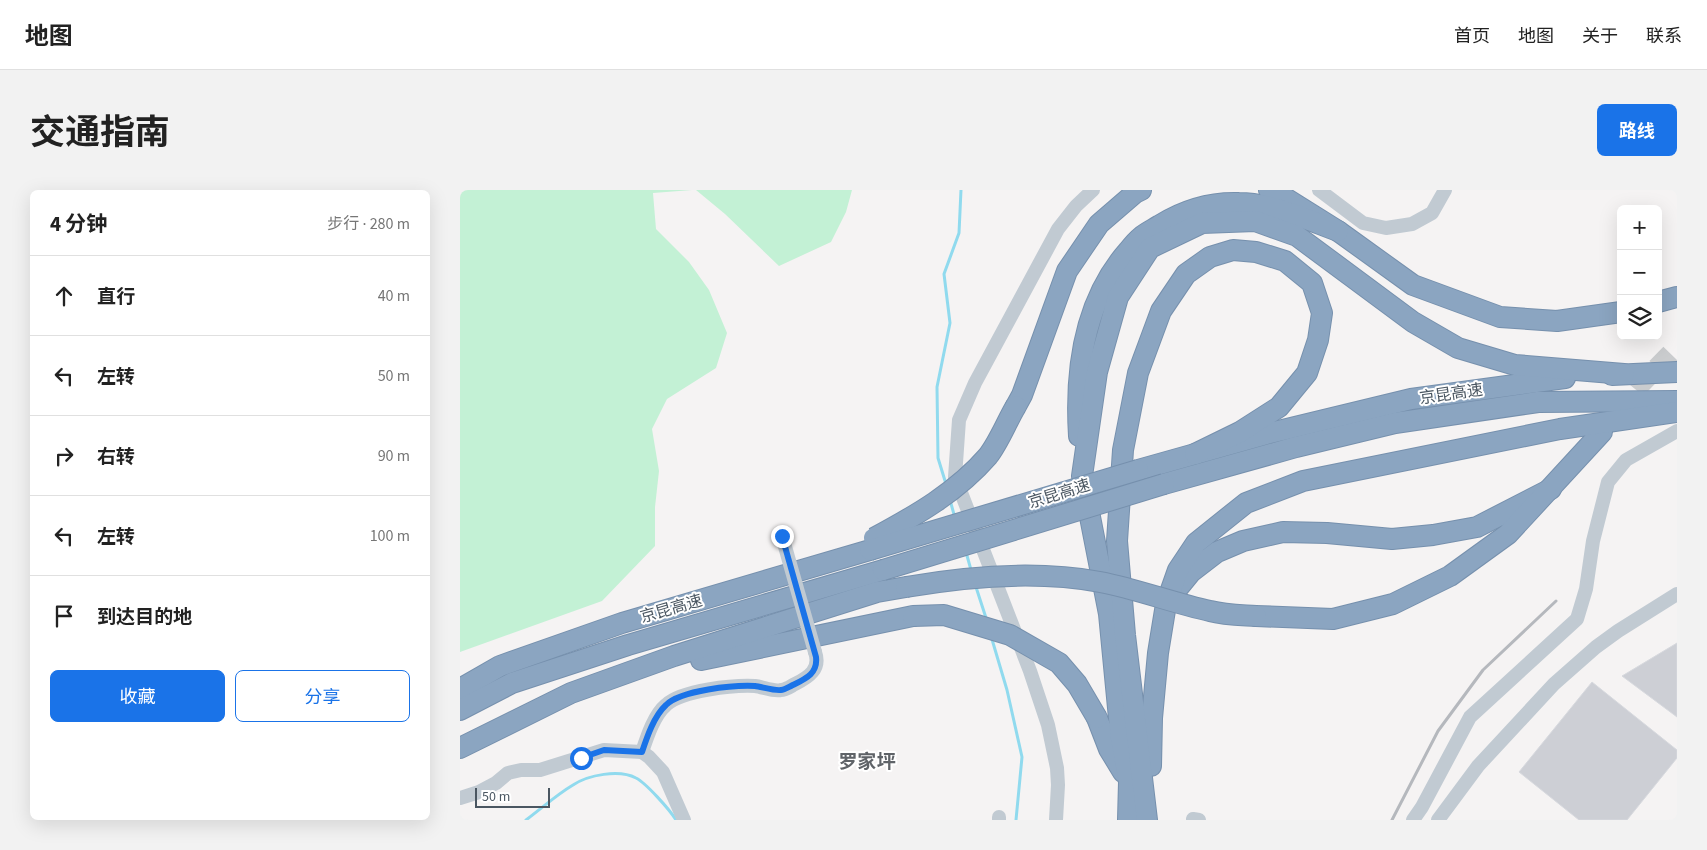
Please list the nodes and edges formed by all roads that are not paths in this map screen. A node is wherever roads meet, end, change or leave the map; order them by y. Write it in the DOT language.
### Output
graph roads {
  1 [pos="1093,190"];
  2 [pos="1141,190"];
  3 [pos="1269,190"];
  4 [pos="1319,190"];
  5 [pos="1445,190"];
  6 [pos="1338,231"];
  7 [pos="1677,297"];
  8 [pos="1662,301"];
  9 [pos="1617,313"];
  10 [pos="1677,372"];
  11 [pos="1624,374"];
  12 [pos="1677,401"];
  13 [pos="1677,412"];
  14 [pos="1677,431"];
  15 [pos="1602,432"];
  16 [pos="1195,454"];
  17 [pos="1082,476"];
  18 [pos="1551,489"];
  19 [pos="782,536"];
  20 [pos="872,544"];
  21 [pos="1677,594"];
  22 [pos="1166,604"];
  23 [pos="616,677"];
  24 [pos="460,689"];
  25 [pos="460,710"];
  26 [pos="460,748"];
  27 [pos="642,752"];
  28 [pos="1129,782"];
  29 [pos="460,798"];
  30 [pos="684,820"];
  31 [pos="1056,820"];
  32 [pos="1128,820"];
  33 [pos="1149,820"];
  34 [pos="1413,820"];
  35 [pos="1438,820"];
  1 -- 31 [label="street"];
  2 -- 20 [label="highway, bridge"];
  3 -- 6 [label="highway"];
  4 -- 5 [label="street"];
  6 -- 9 [label="highway"];
  6 -- 17 [label="highway"];
  7 -- 8 [label="highway"];
  10 -- 11 [label="highway, 京昆高速"];
  11 -- 16 [label="highway, 京昆高速"];
  11 -- 17 [label="highway"];
  12 -- 25 [label="highway, 京昆高速, bridge"];
  13 -- 22 [label="highway"];
  14 -- 34 [label="street"];
  15 -- 18 [label="highway"];
  16 -- 20 [label="highway, 京昆高速, bridge"];
  16 -- 33 [label="highway"];
  17 -- 28 [label="highway"];
  18 -- 22 [label="highway"];
  18 -- 23 [label="highway, bridge"];
  19 -- 27 [label="street, bridge"];
  20 -- 24 [label="highway, 京昆高速"];
  21 -- 35 [label="street"];
  22 -- 33 [label="highway"];
  23 -- 26 [label="highway"];
  23 -- 28 [label="highway, bridge"];
  27 -- 29 [label="street"];
  27 -- 30 [label="street"];
  28 -- 32 [label="highway"];
}
